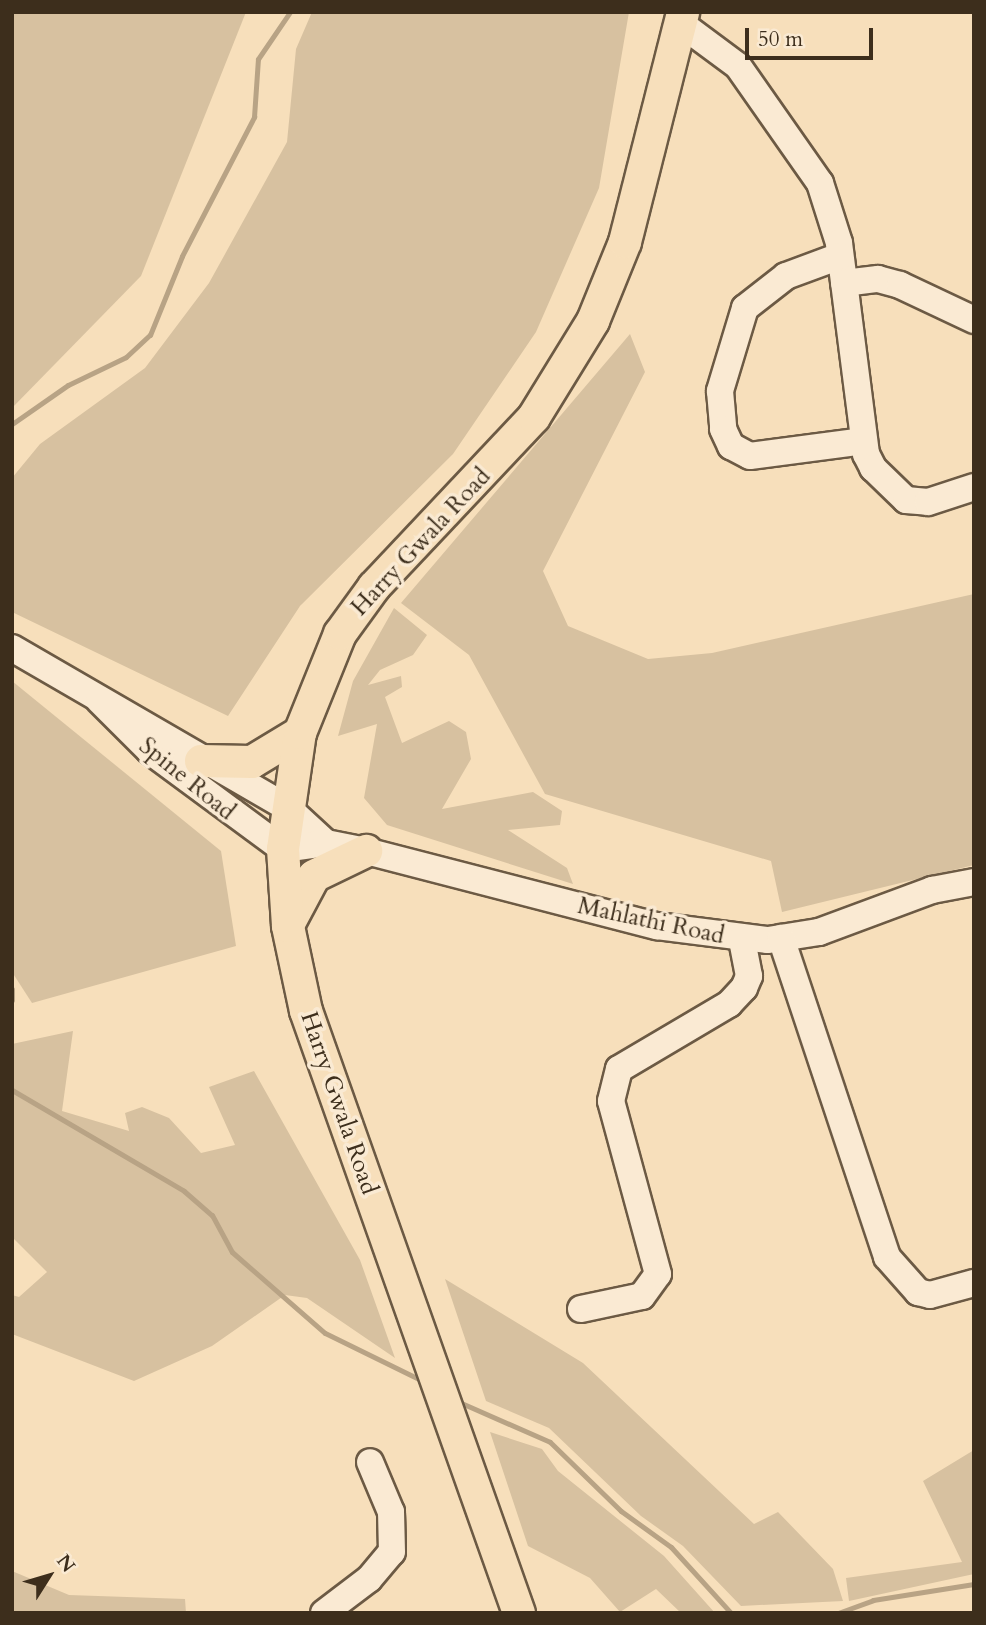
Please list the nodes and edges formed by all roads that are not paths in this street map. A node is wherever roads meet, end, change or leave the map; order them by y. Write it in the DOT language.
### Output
graph roads {
  1 [pos="682,18"];
  2 [pos="841,256"];
  3 [pos="844,283"];
  4 [pos="974,320"];
  5 [pos="864,440"];
  6 [pos="974,487"];
  7 [pos="12,648"];
  8 [pos="99,700"];
  9 [pos="300,733"];
  10 [pos="201,761"];
  11 [pos="288,808"];
  12 [pos="326,843"];
  13 [pos="283,849"];
  14 [pos="366,851"];
  15 [pos="974,882"];
  16 [pos="288,926"];
  17 [pos="781,938"];
  18 [pos="742,939"];
  19 [pos="974,1283"];
  20 [pos="581,1309"];
  21 [pos="370,1462"];
  22 [pos="324,1613"];
  23 [pos="519,1613"];
  1 -- 2 [label="street"];
  1 -- 9 [label="main road, Harry Gwala Road"];
  2 -- 3 [label="street"];
  2 -- 5 [label="street"];
  3 -- 4 [label="street"];
  3 -- 5 [label="street"];
  5 -- 6 [label="street"];
  7 -- 8 [label="street, Spine Road"];
  8 -- 10 [label="street, Spine Road"];
  8 -- 13 [label="street, Spine Road"];
  9 -- 10 [label="main road"];
  9 -- 11 [label="main road, Harry Gwala Road"];
  10 -- 11 [label="street, Spine Road"];
  11 -- 12 [label="street"];
  11 -- 13 [label="main road, Harry Gwala Road"];
  12 -- 13 [label="street, Mahlathi Road"];
  12 -- 14 [label="street, Mahlathi Road"];
  13 -- 16 [label="main road, Harry Gwala Road"];
  14 -- 16 [label="main road"];
  14 -- 18 [label="street, Mahlathi Road"];
  15 -- 17 [label="street, Mahlathi Road"];
  16 -- 23 [label="main road, Harry Gwala Road"];
  17 -- 18 [label="street, Mahlathi Road"];
  17 -- 19 [label="street"];
  18 -- 20 [label="street"];
  21 -- 22 [label="street"];
}
